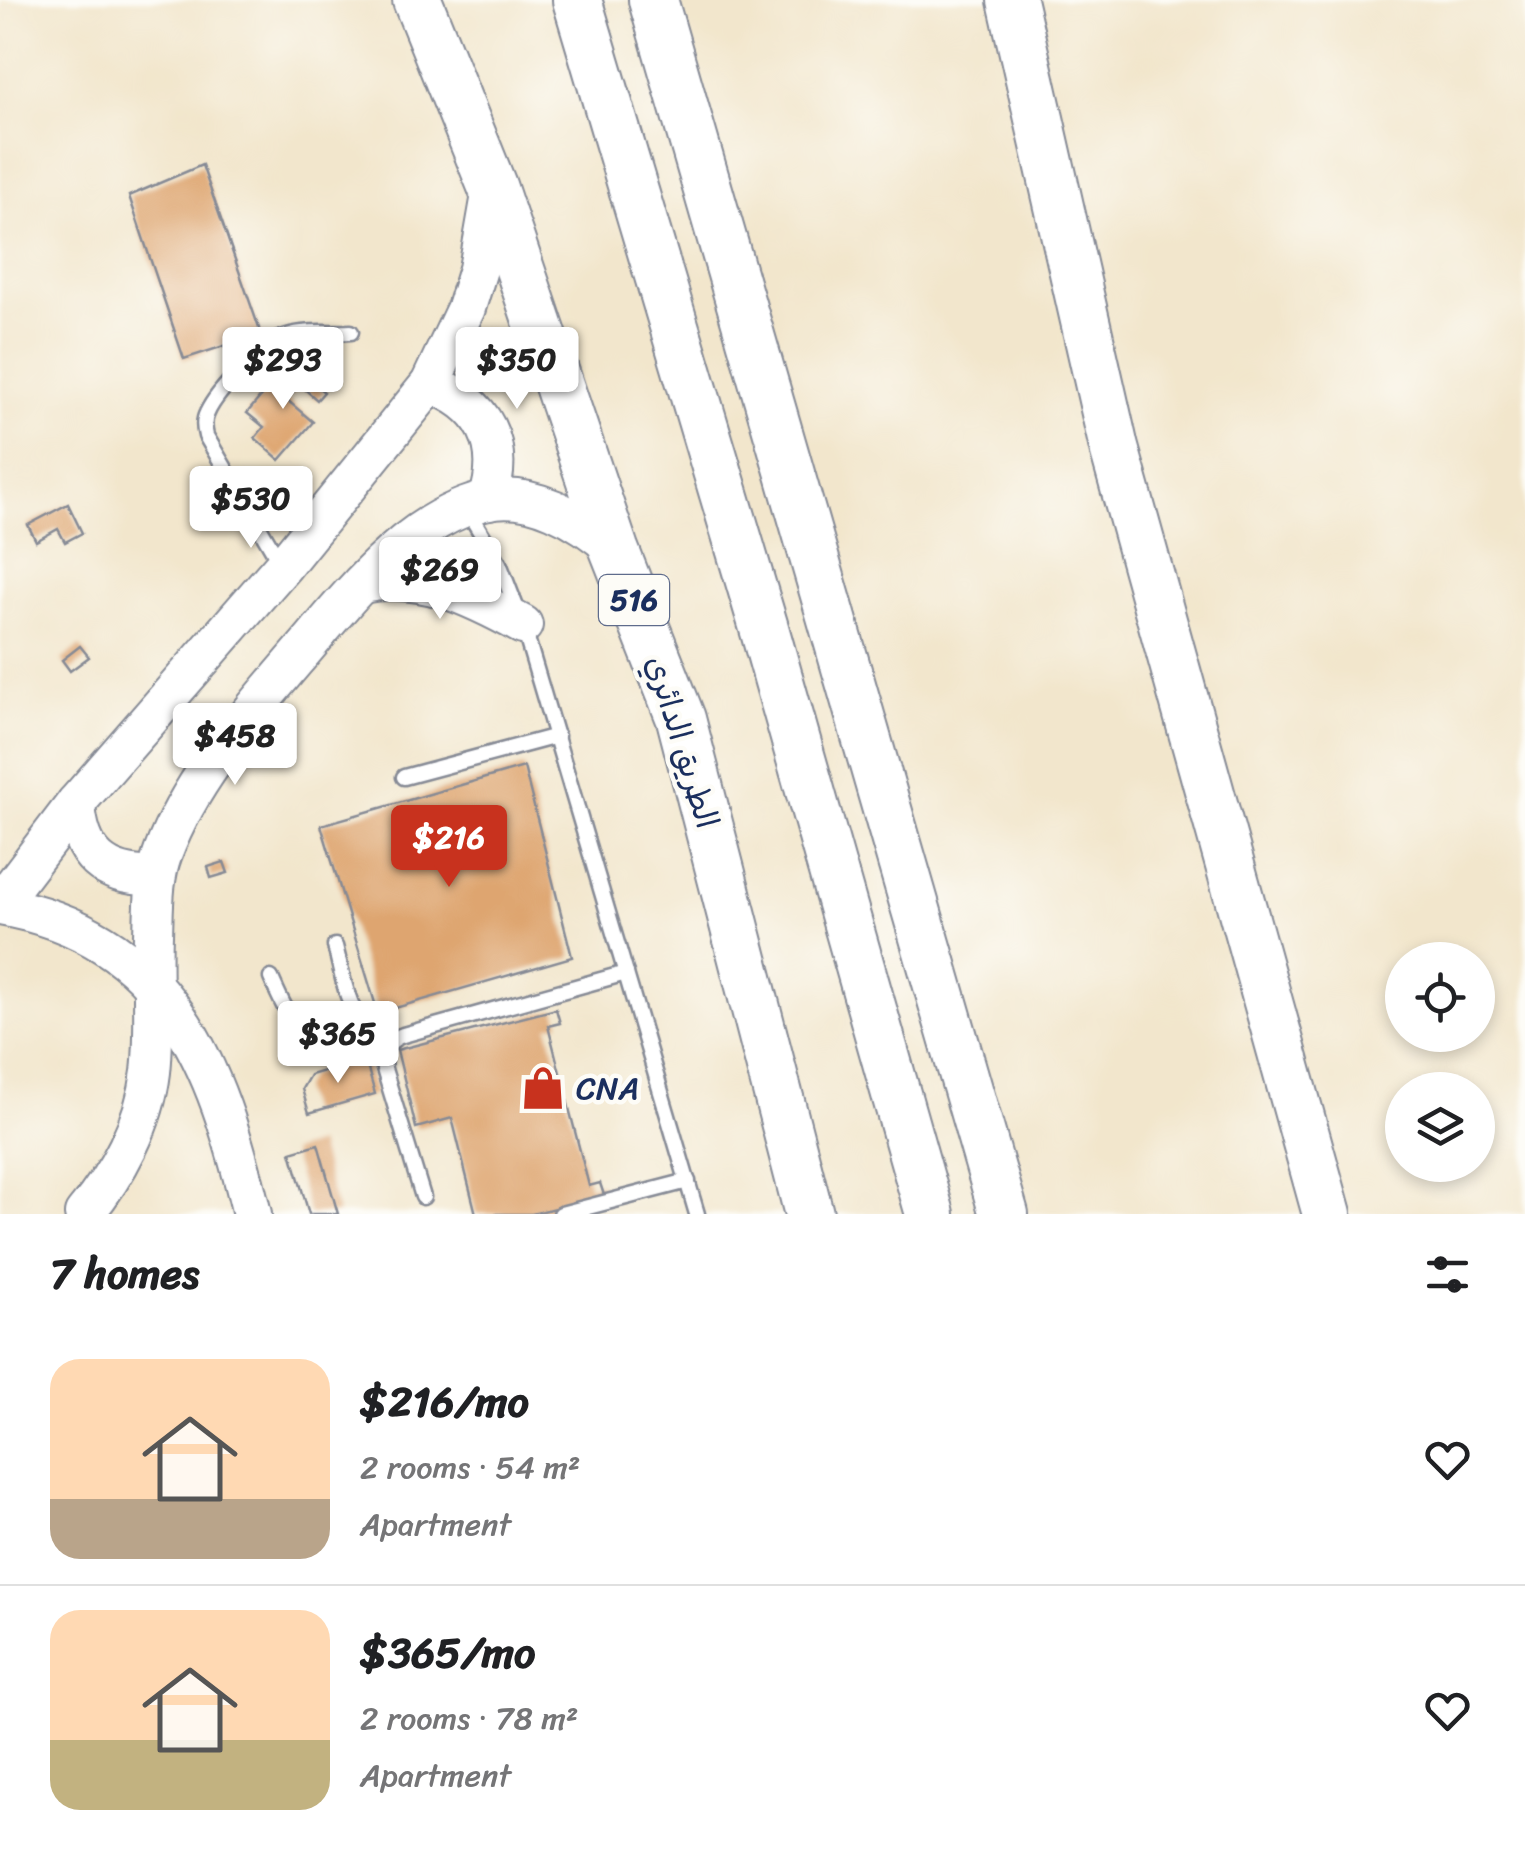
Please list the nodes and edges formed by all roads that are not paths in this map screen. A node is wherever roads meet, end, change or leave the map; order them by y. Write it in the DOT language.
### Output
graph roads {
  1 [pos="417,0"];
  2 [pos="577,0"];
  3 [pos="652,0"];
  4 [pos="1012,0"];
  5 [pos="492,186"];
  6 [pos="350,332"];
  7 [pos="430,384"];
  8 [pos="477,503"];
  9 [pos="614,549"];
  10 [pos="282,566"];
  11 [pos="360,584"];
  12 [pos="523,625"];
  13 [pos="557,736"];
  14 [pos="404,777"];
  15 [pos="76,803"];
  16 [pos="156,876"];
  17 [pos="0,904"];
  18 [pos="335,946"];
  19 [pos="626,973"];
  20 [pos="271,978"];
  21 [pos="152,980"];
  22 [pos="356,1018"];
  23 [pos="388,1044"];
  24 [pos="688,1181"];
  25 [pos="423,1197"];
  26 [pos="84,1214"];
  27 [pos="252,1214"];
  28 [pos="561,1214"];
  29 [pos="698,1214"];
  30 [pos="809,1214"];
  31 [pos="930,1214"];
  32 [pos="1004,1214"];
  33 [pos="1326,1214"];
  1 -- 5 [label="highway, الطريق الدائري / 516"];
  2 -- 31 [label="highway"];
  3 -- 32 [label="highway"];
  4 -- 33 [label="highway"];
  5 -- 7 [label="street"];
  5 -- 9 [label="highway, الطريق الدائري / 516"];
  6 -- 10 [label="lane"];
  7 -- 8 [label="street"];
  7 -- 10 [label="street"];
  8 -- 9 [label="street"];
  8 -- 11 [label="street"];
  8 -- 12 [label="lane"];
  9 -- 30 [label="highway, الطريق الدائري / 516"];
  10 -- 15 [label="street"];
  11 -- 12 [label="street"];
  11 -- 16 [label="street"];
  12 -- 13 [label="lane"];
  13 -- 14 [label="lane"];
  13 -- 19 [label="lane"];
  15 -- 16 [label="street"];
  15 -- 17 [label="street"];
  16 -- 21 [label="street"];
  17 -- 21 [label="street"];
  18 -- 22 [label="lane"];
  19 -- 23 [label="lane"];
  19 -- 24 [label="lane"];
  20 -- 22 [label="lane"];
  21 -- 26 [label="street"];
  21 -- 27 [label="street"];
  22 -- 23 [label="lane"];
  23 -- 25 [label="lane"];
  24 -- 28 [label="lane"];
  24 -- 29 [label="lane"];
}
